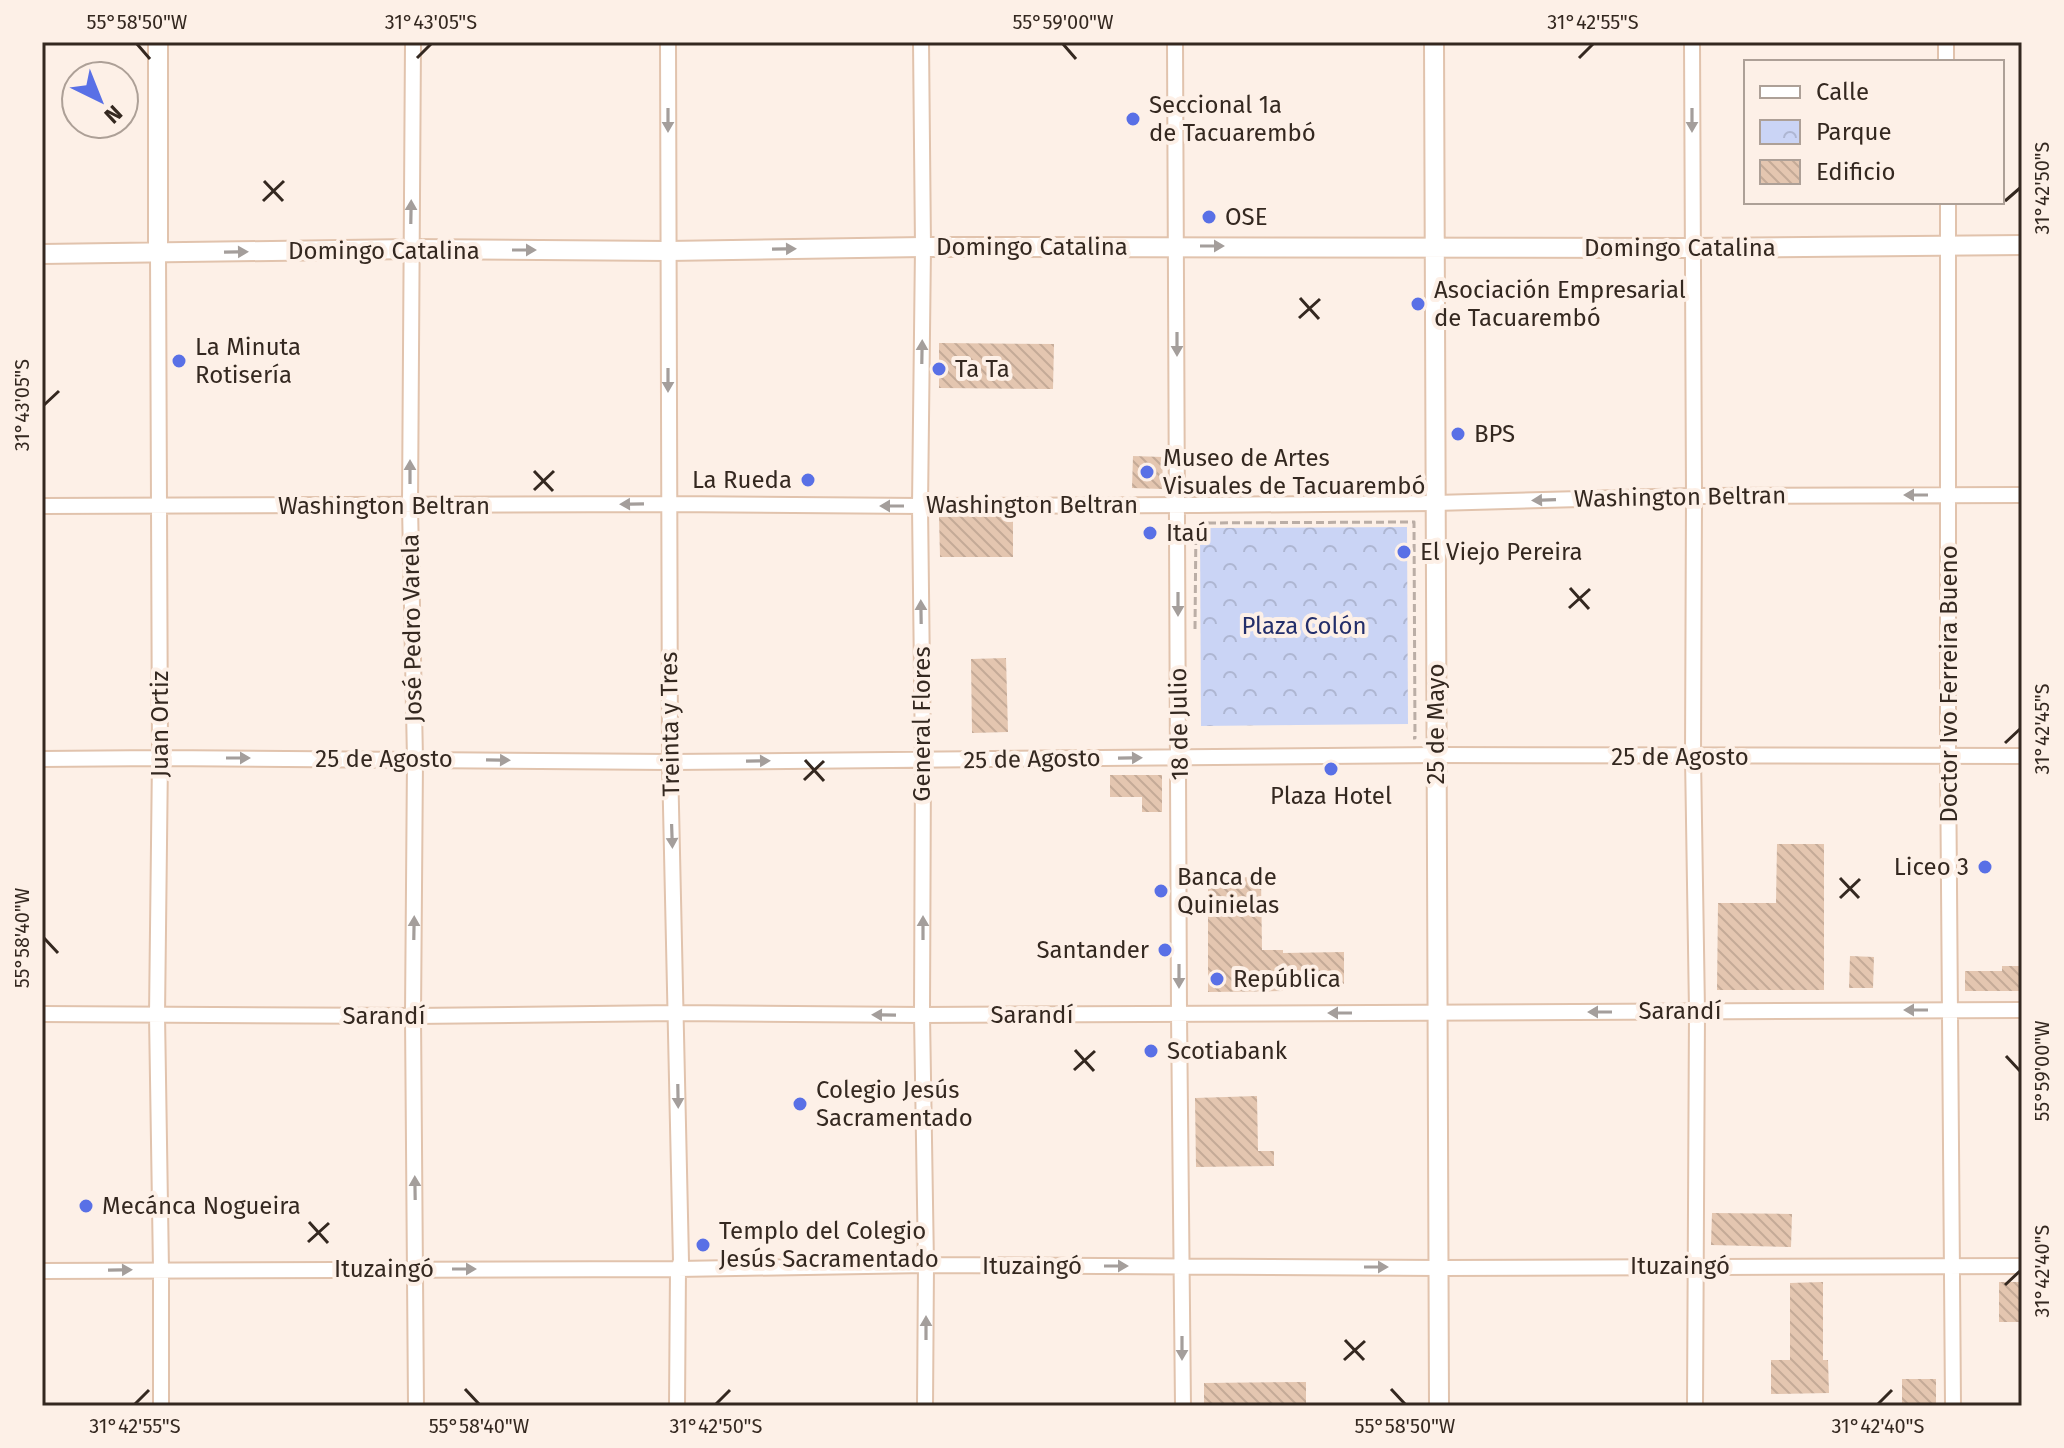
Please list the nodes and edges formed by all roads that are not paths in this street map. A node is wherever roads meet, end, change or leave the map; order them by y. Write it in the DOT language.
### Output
graph roads {
  1 [pos="158,42"];
  2 [pos="413,42"];
  3 [pos="668,42"];
  4 [pos="921,42"];
  5 [pos="1175,42"];
  6 [pos="1434,42"];
  7 [pos="1692,42"];
  8 [pos="1948,204"];
  9 [pos="2022,245"];
  10 [pos="1177,246"];
  11 [pos="1949,246"];
  12 [pos="923,247"];
  13 [pos="1436,248"];
  14 [pos="1693,248"];
  15 [pos="411,249"];
  16 [pos="668,251"];
  17 [pos="158,253"];
  18 [pos="42,254"];
  19 [pos="1948,495"];
  20 [pos="2022,495"];
  21 [pos="1694,496"];
  22 [pos="1435,503"];
  23 [pos="669,504"];
  24 [pos="1177,505"];
  25 [pos="42,506"];
  26 [pos="159,506"];
  27 [pos="410,506"];
  28 [pos="920,506"];
  29 [pos="1437,755"];
  30 [pos="1948,756"];
  31 [pos="2022,756"];
  32 [pos="1179,757"];
  33 [pos="1693,757"];
  34 [pos="160,758"];
  35 [pos="42,759"];
  36 [pos="415,759"];
  37 [pos="923,760"];
  38 [pos="670,762"];
  39 [pos="1950,1010"];
  40 [pos="2022,1010"];
  41 [pos="1697,1011"];
  42 [pos="677,1013"];
  43 [pos="1438,1013"];
  44 [pos="42,1014"];
  45 [pos="1179,1014"];
  46 [pos="157,1015"];
  47 [pos="922,1015"];
  48 [pos="413,1016"];
  49 [pos="926,1265"];
  50 [pos="1694,1266"];
  51 [pos="1952,1266"];
  52 [pos="2022,1266"];
  53 [pos="1182,1267"];
  54 [pos="1440,1268"];
  55 [pos="161,1269"];
  56 [pos="416,1269"];
  57 [pos="678,1269"];
  58 [pos="42,1271"];
  59 [pos="161,1406"];
  60 [pos="416,1406"];
  61 [pos="677,1406"];
  62 [pos="925,1406"];
  63 [pos="1183,1406"];
  64 [pos="1439,1406"];
  65 [pos="1695,1406"];
  66 [pos="1953,1406"];
  1 -- 17 [label="street, Juan Ortiz"];
  15 -- 2 [label="street, José Pedro Varela, one-way"];
  3 -- 16 [label="street, Treinta y Tres, one-way"];
  4 -- 12 [label="street, General Flores"];
  5 -- 10 [label="street, 18 de Julio"];
  6 -- 13 [label="street, 25 de Mayo"];
  7 -- 14 [label="street, one-way"];
  8 -- 11 [label="street, Doctor Ivo Ferreira Bueno"];
  9 -- 11 [label="street, Domingo Catalina"];
  10 -- 12 [label="street, Domingo Catalina"];
  10 -- 13 [label="street, Domingo Catalina, one-way"];
  10 -- 24 [label="street, 18 de Julio, one-way"];
  11 -- 14 [label="street, Domingo Catalina"];
  11 -- 19 [label="street, Doctor Ivo Ferreira Bueno"];
  16 -- 12 [label="street, Domingo Catalina, one-way"];
  28 -- 12 [label="street, General Flores, one-way"];
  13 -- 14 [label="street, Domingo Catalina"];
  13 -- 22 [label="street, 25 de Mayo"];
  14 -- 21 [label="street"];
  15 -- 16 [label="street, Domingo Catalina, one-way"];
  17 -- 15 [label="street, Domingo Catalina, one-way"];
  27 -- 15 [label="street, José Pedro Varela, one-way"];
  16 -- 23 [label="street, Treinta y Tres, one-way"];
  17 -- 18 [label="street, Domingo Catalina"];
  17 -- 26 [label="street, Juan Ortiz"];
  19 -- 20 [label="street, Washington Beltran"];
  19 -- 21 [label="street, Washington Beltran, one-way"];
  19 -- 30 [label="street, Doctor Ivo Ferreira Bueno"];
  21 -- 22 [label="street, Washington Beltran, one-way"];
  21 -- 33 [label="street"];
  22 -- 24 [label="street, Washington Beltran"];
  22 -- 29 [label="street, 25 de Mayo"];
  23 -- 27 [label="street, Washington Beltran, one-way"];
  28 -- 23 [label="street, Washington Beltran, one-way"];
  23 -- 38 [label="street, Treinta y Tres"];
  24 -- 28 [label="street, Washington Beltran"];
  24 -- 32 [label="street, 18 de Julio, one-way"];
  25 -- 26 [label="street, Washington Beltran"];
  26 -- 27 [label="street, Washington Beltran"];
  26 -- 34 [label="street, Juan Ortiz"];
  27 -- 36 [label="street, José Pedro Varela"];
  37 -- 28 [label="street, General Flores, one-way"];
  29 -- 32 [label="street, 25 de Agosto"];
  29 -- 33 [label="street, 25 de Agosto"];
  29 -- 43 [label="street, 25 de Mayo"];
  30 -- 31 [label="street, 25 de Agosto"];
  30 -- 33 [label="street, 25 de Agosto"];
  30 -- 39 [label="street, Doctor Ivo Ferreira Bueno"];
  37 -- 32 [label="street, 25 de Agosto, one-way"];
  32 -- 45 [label="street, 18 de Julio, one-way"];
  33 -- 41 [label="street"];
  34 -- 35 [label="street, 25 de Agosto"];
  34 -- 36 [label="street, 25 de Agosto, one-way"];
  34 -- 46 [label="street, Juan Ortiz"];
  36 -- 38 [label="street, 25 de Agosto, one-way"];
  48 -- 36 [label="street, José Pedro Varela, one-way"];
  38 -- 37 [label="street, 25 de Agosto, one-way"];
  47 -- 37 [label="street, General Flores, one-way"];
  38 -- 42 [label="street, Treinta y Tres, one-way"];
  39 -- 40 [label="street, Sarandí"];
  39 -- 41 [label="street, Sarandí, one-way"];
  39 -- 51 [label="street, Doctor Ivo Ferreira Bueno"];
  41 -- 43 [label="street, Sarandí, one-way"];
  41 -- 50 [label="street"];
  47 -- 42 [label="street, Sarandí, one-way"];
  42 -- 48 [label="street, Sarandí"];
  42 -- 57 [label="street, Treinta y Tres, one-way"];
  43 -- 45 [label="street, Sarandí, one-way"];
  43 -- 54 [label="street, 25 de Mayo"];
  44 -- 46 [label="street, Sarandí"];
  45 -- 47 [label="street, Sarandí"];
  45 -- 53 [label="street, 18 de Julio"];
  46 -- 48 [label="street, Sarandí"];
  46 -- 55 [label="street, Juan Ortiz"];
  47 -- 49 [label="street, General Flores"];
  56 -- 48 [label="street, José Pedro Varela, one-way"];
  49 -- 53 [label="street, Ituzaingó, one-way"];
  49 -- 57 [label="street, Ituzaingó"];
  62 -- 49 [label="street, General Flores, one-way"];
  50 -- 51 [label="street, Ituzaingó"];
  50 -- 54 [label="street, Ituzaingó"];
  50 -- 65 [label="street"];
  51 -- 52 [label="street, Ituzaingó"];
  51 -- 66 [label="street, Doctor Ivo Ferreira Bueno"];
  53 -- 54 [label="street, Ituzaingó, one-way"];
  53 -- 63 [label="street, 18 de Julio, one-way"];
  54 -- 64 [label="street, 25 de Mayo"];
  55 -- 56 [label="street, Ituzaingó"];
  58 -- 55 [label="street, Ituzaingó, one-way"];
  55 -- 59 [label="street, Juan Ortiz"];
  56 -- 57 [label="street, Ituzaingó, one-way"];
  56 -- 60 [label="street, José Pedro Varela"];
  57 -- 61 [label="street, Treinta y Tres"];
}
